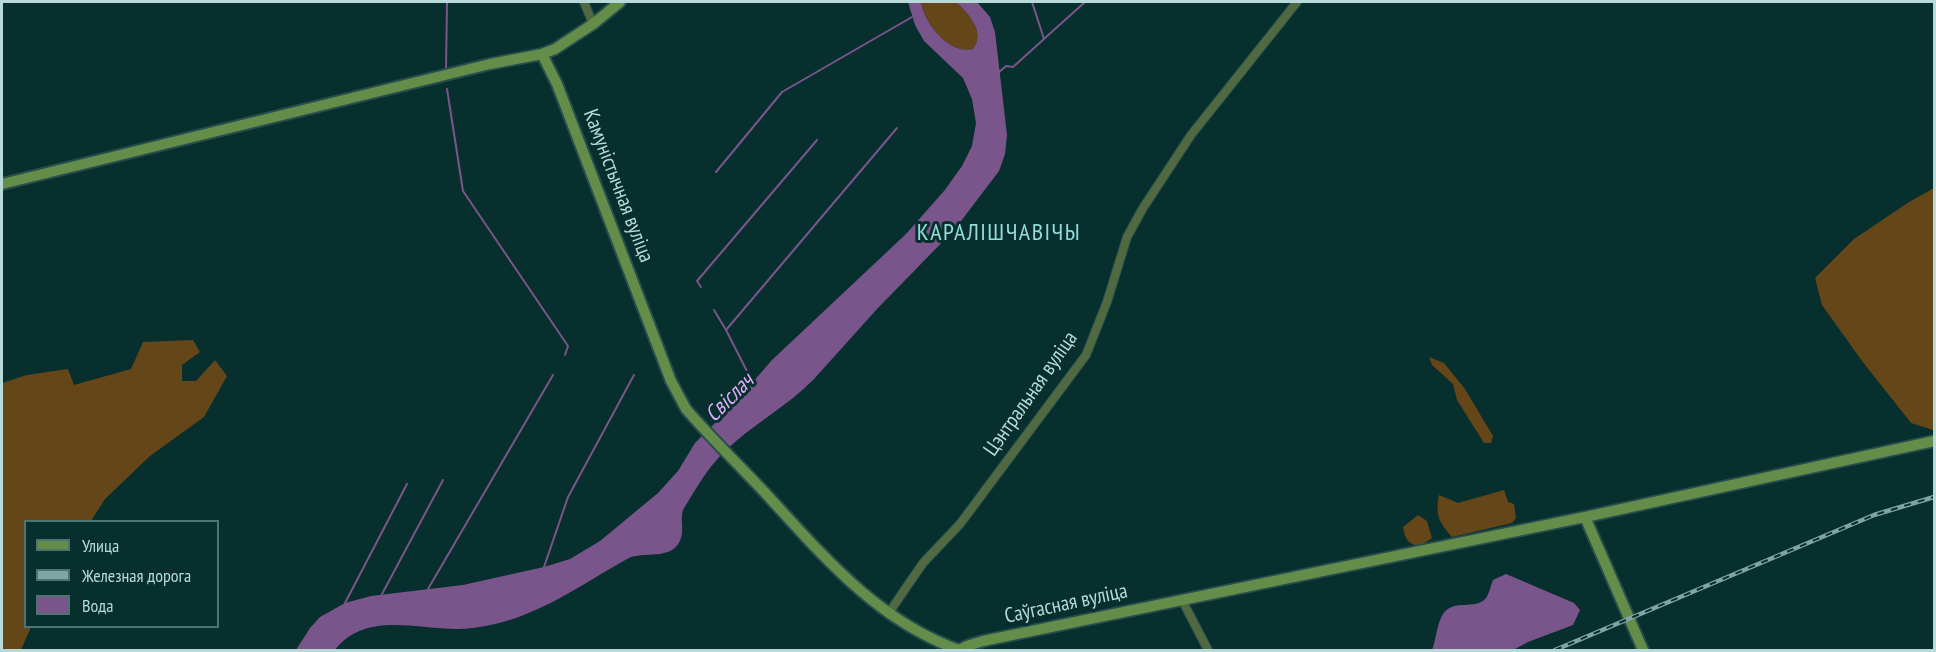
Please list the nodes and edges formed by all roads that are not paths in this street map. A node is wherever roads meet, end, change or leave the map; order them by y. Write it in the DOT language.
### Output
graph roads {
  1 [pos="584,2"];
  2 [pos="620,2"];
  3 [pos="1297,2"];
  4 [pos="593,24"];
  5 [pos="542,54"];
  6 [pos="2,184"];
  7 [pos="1935,441"];
  8 [pos="1585,517"];
  9 [pos="1182,600"];
  10 [pos="888,614"];
  11 [pos="959,650"];
  12 [pos="1208,651"];
  13 [pos="1643,651"];
  1 -- 4 [label="street"];
  2 -- 4 [label="street"];
  3 -- 10 [label="street, Цэнтральная вуліца"];
  4 -- 5 [label="street"];
  5 -- 6 [label="street"];
  5 -- 10 [label="street, Камуністычная вуліца"];
  7 -- 8 [label="street, Саўгасная вуліца"];
  8 -- 9 [label="street, Саўгасная вуліца"];
  8 -- 13 [label="street"];
  9 -- 11 [label="street, Саўгасная вуліца"];
  9 -- 12 [label="street"];
  10 -- 11 [label="street"];
}
